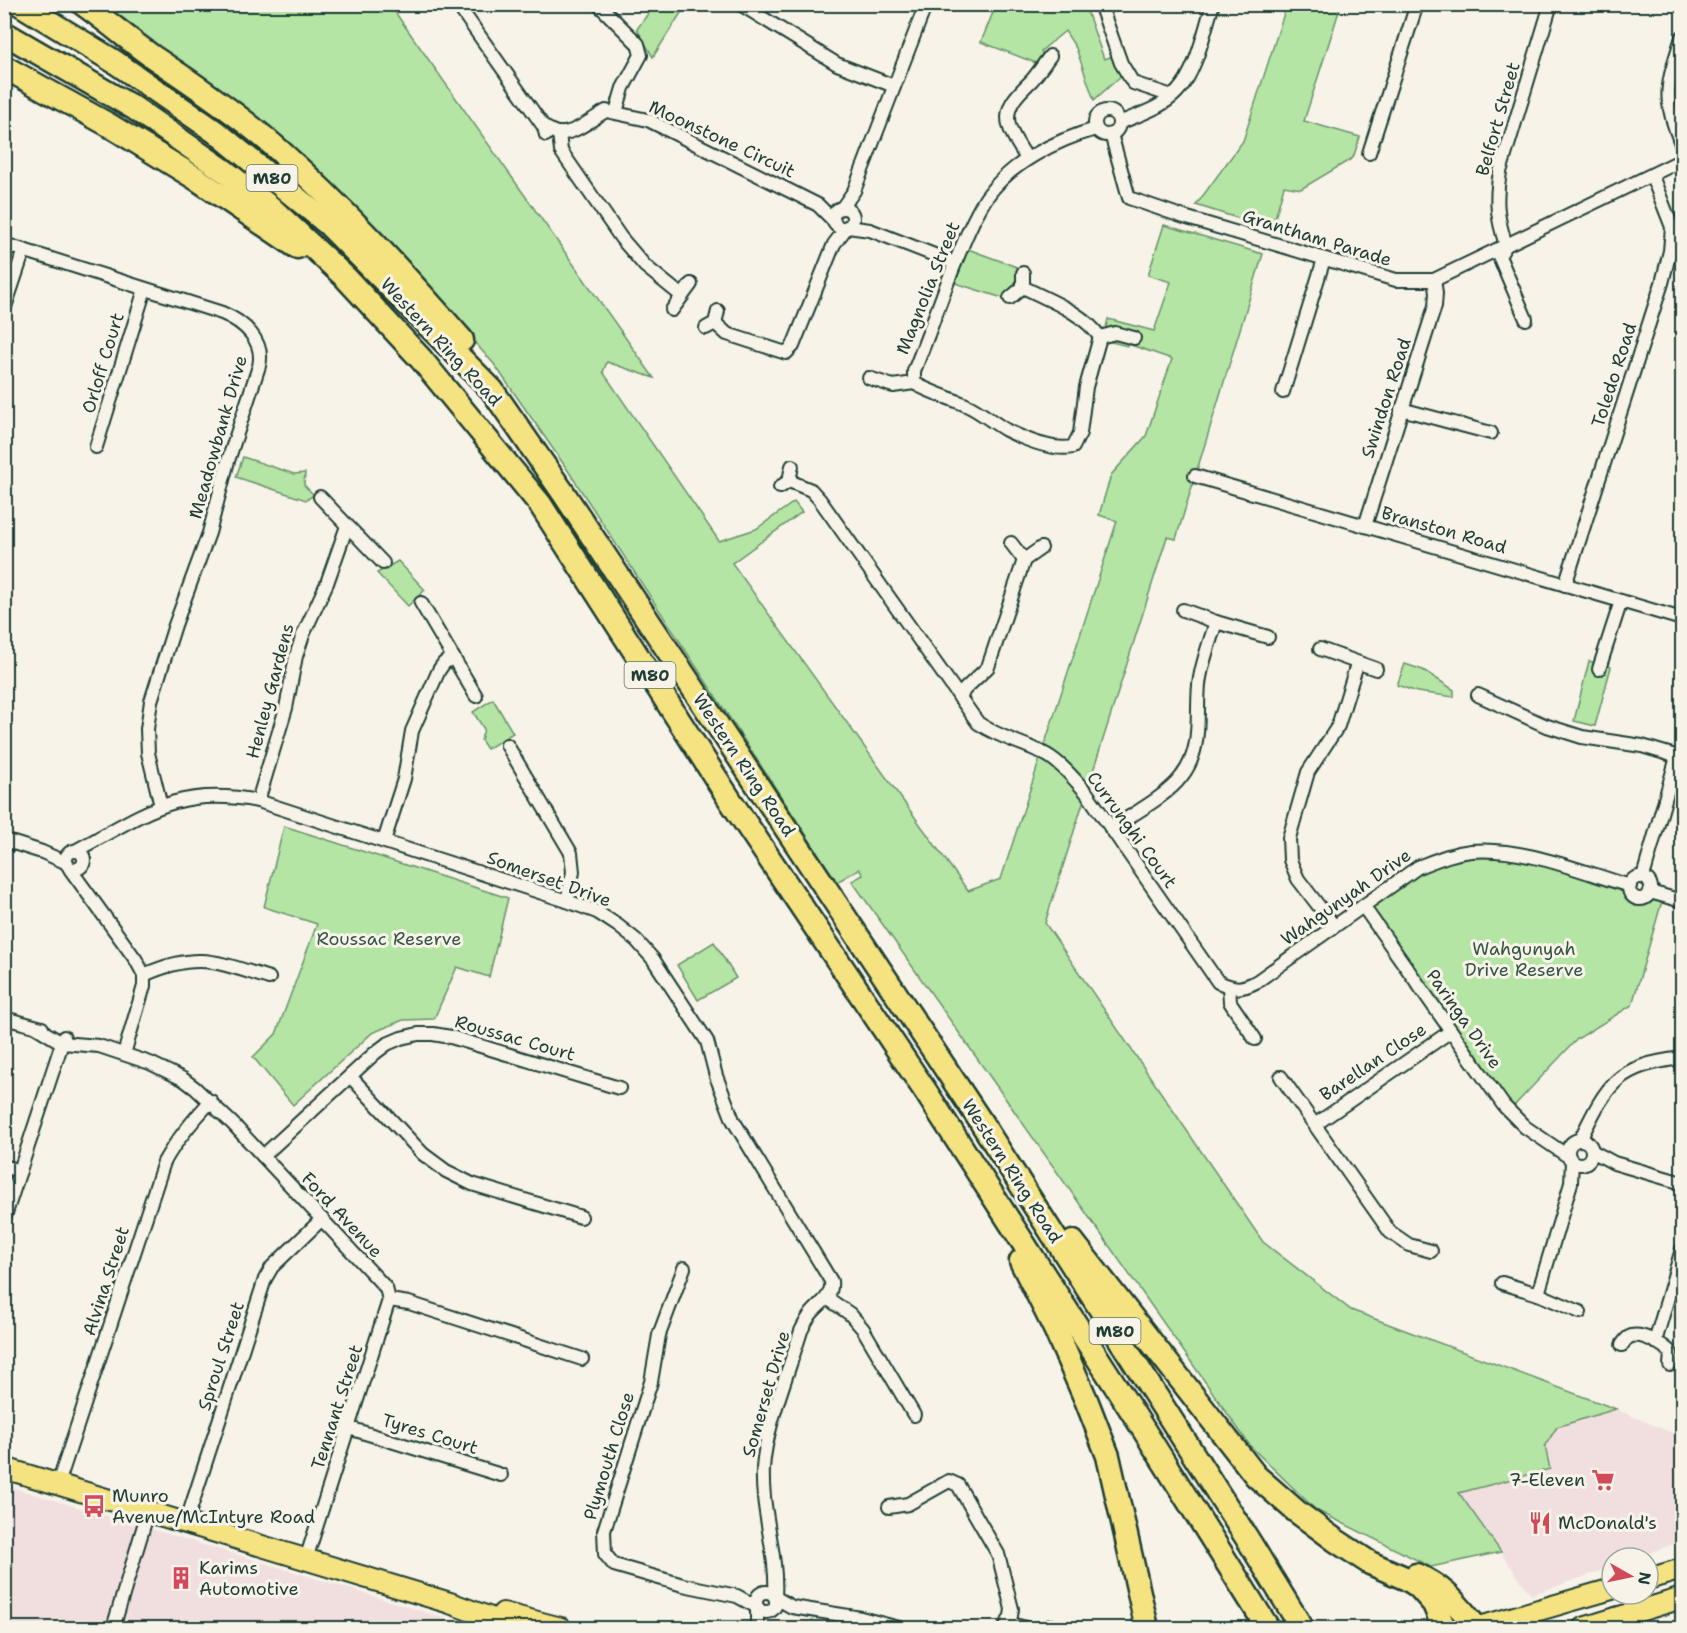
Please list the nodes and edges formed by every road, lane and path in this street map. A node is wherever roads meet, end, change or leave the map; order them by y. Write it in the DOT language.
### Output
graph roads {
  1 [pos="20,4"];
  2 [pos="83,4"];
  3 [pos="457,4"];
  4 [pos="598,4"];
  5 [pos="740,4"];
  6 [pos="926,4"];
  7 [pos="1100,4"];
  8 [pos="1213,4"];
  9 [pos="1417,4"];
  10 [pos="1551,4"];
  11 [pos="4,33"];
  12 [pos="1683,37"];
  13 [pos="1050,56"];
  14 [pos="4,67"];
  15 [pos="894,86"];
  16 [pos="1172,96"];
  17 [pos="616,112"];
  18 [pos="1119,123"];
  19 [pos="1096,129"];
  20 [pos="1111,134"];
  21 [pos="560,137"];
  22 [pos="1683,146"];
  23 [pos="1369,153"];
  24 [pos="1027,159"];
  25 [pos="1683,160"];
  26 [pos="1652,176"];
  27 [pos="844,218"];
  28 [pos="4,244"];
  29 [pos="1506,245"];
  30 [pos="24,250"];
  31 [pos="1324,259"];
  32 [pos="955,263"];
  33 [pos="1023,273"];
  34 [pos="346,278"];
  35 [pos="1434,280"];
  36 [pos="691,284"];
  37 [pos="1023,287"];
  38 [pos="145,289"];
  39 [pos="682,296"];
  40 [pos="1010,298"];
  41 [pos="4,310"];
  42 [pos="672,310"];
  43 [pos="1526,319"];
  44 [pos="713,320"];
  45 [pos="1100,337"];
  46 [pos="1134,338"];
  47 [pos="869,378"];
  48 [pos="914,383"];
  49 [pos="492,390"];
  50 [pos="1283,392"];
  51 [pos="1401,409"];
  52 [pos="1491,433"];
  53 [pos="96,447"];
  54 [pos="792,466"];
  55 [pos="1195,476"];
  56 [pos="320,497"];
  57 [pos="347,526"];
  58 [pos="1365,526"];
  59 [pos="1011,543"];
  60 [pos="1041,548"];
  61 [pos="1024,560"];
  62 [pos="383,563"];
  63 [pos="1565,585"];
  64 [pos="1621,601"];
  65 [pos="421,603"];
  66 [pos="1183,610"];
  67 [pos="1683,619"];
  68 [pos="1216,622"];
  69 [pos="1268,638"];
  70 [pos="1320,650"];
  71 [pos="453,657"];
  72 [pos="1357,664"];
  73 [pos="1376,669"];
  74 [pos="1599,669"];
  75 [pos="1478,695"];
  76 [pos="476,696"];
  77 [pos="960,698"];
  78 [pos="507,745"];
  79 [pos="1680,758"];
  80 [pos="258,801"];
  81 [pos="160,806"];
  82 [pos="1111,829"];
  83 [pos="4,840"];
  84 [pos="384,841"];
  85 [pos="74,860"];
  86 [pos="1643,877"];
  87 [pos="1630,886"];
  88 [pos="1650,892"];
  89 [pos="567,901"];
  90 [pos="1683,901"];
  91 [pos="1363,906"];
  92 [pos="1334,926"];
  93 [pos="144,975"];
  94 [pos="269,978"];
  95 [pos="1229,987"];
  96 [pos="4,1018"];
  97 [pos="1451,1031"];
  98 [pos="1255,1039"];
  99 [pos="63,1040"];
  100 [pos="124,1054"];
  101 [pos="1683,1058"];
  102 [pos="350,1076"];
  103 [pos="1281,1077"];
  104 [pos="619,1088"];
  105 [pos="927,1092"];
  106 [pos="211,1101"];
  107 [pos="979,1119"];
  108 [pos="1316,1124"];
  109 [pos="1580,1152"];
  110 [pos="263,1156"];
  111 [pos="4,1166"];
  112 [pos="20,1171"];
  113 [pos="1683,1183"];
  114 [pos="580,1217"];
  115 [pos="4,1219"];
  116 [pos="322,1219"];
  117 [pos="1683,1249"];
  118 [pos="1431,1251"];
  119 [pos="684,1268"];
  120 [pos="1502,1283"];
  121 [pos="1538,1294"];
  122 [pos="827,1298"];
  123 [pos="389,1300"];
  124 [pos="1580,1312"];
  125 [pos="1655,1342"];
  126 [pos="1622,1345"];
  127 [pos="582,1359"];
  128 [pos="1670,1365"];
  129 [pos="914,1415"];
  130 [pos="349,1428"];
  131 [pos="4,1468"];
  132 [pos="501,1475"];
  133 [pos="58,1484"];
  134 [pos="889,1508"];
  135 [pos="148,1512"];
  136 [pos="186,1523"];
  137 [pos="1335,1540"];
  138 [pos="772,1556"];
  139 [pos="306,1559"];
  140 [pos="1683,1569"];
  141 [pos="1660,1575"];
  142 [pos="1600,1592"];
  143 [pos="775,1598"];
  144 [pos="1683,1598"];
  145 [pos="759,1600"];
  146 [pos="450,1603"];
  147 [pos="792,1607"];
  148 [pos="771,1611"];
  149 [pos="1611,1624"];
  150 [pos="1007,1626"];
  151 [pos="1476,1628"];
  152 [pos="113,1629"];
  153 [pos="518,1629"];
  154 [pos="561,1629"];
  155 [pos="757,1629"];
  156 [pos="764,1629"];
  157 [pos="899,1629"];
  158 [pos="1024,1629"];
  159 [pos="1147,1629"];
  160 [pos="1268,1629"];
  161 [pos="1302,1629"];
  162 [pos="1444,1629"];
  163 [pos="1583,1629"];
  1 -- 49 [label="highway, Western Ring Road / M80"];
  2 -- 49 [label="highway"];
  3 -- 21 [label="street"];
  4 -- 17 [label="street"];
  5 -- 15 [label="street"];
  6 -- 15 [label="street"];
  7 -- 16 [label="street"];
  8 -- 16 [label="street"];
  9 -- 23 [label="street"];
  10 -- 29 [label="street, Belfort Street"];
  11 -- 34 [label="highway, Western Ring Road / M80"];
  12 -- 22 [label="street"];
  13 -- 24 [label="street"];
  14 -- 34 [label="highway"];
  15 -- 27 [label="street"];
  16 -- 18 [label="street"];
  17 -- 21 [label="street"];
  17 -- 27 [label="street, Moonstone Circuit"];
  18 -- 19 [label="street"];
  18 -- 20 [label="street"];
  19 -- 20 [label="street"];
  19 -- 24 [label="street, Magnolia Street"];
  20 -- 31 [label="street, Grantham Parade"];
  21 -- 39 [label="street"];
  24 -- 32 [label="street, Magnolia Street"];
  25 -- 26 [label="street, Grantham Parade"];
  26 -- 29 [label="street, Grantham Parade"];
  26 -- 63 [label="street, Toledo Road"];
  27 -- 32 [label="street"];
  27 -- 44 [label="street"];
  28 -- 30 [label="street, Meadowbank Drive"];
  29 -- 35 [label="street, Grantham Parade"];
  29 -- 43 [label="street, Belfort Street"];
  30 -- 38 [label="street, Meadowbank Drive"];
  30 -- 41 [label="street"];
  31 -- 35 [label="street, Grantham Parade"];
  31 -- 50 [label="street"];
  32 -- 48 [label="street, Magnolia Street"];
  33 -- 37 [label="street"];
  34 -- 105 [label="highway, Western Ring Road / M80"];
  35 -- 51 [label="street, Swindon Road"];
  36 -- 39 [label="street"];
  37 -- 40 [label="street"];
  37 -- 45 [label="street"];
  38 -- 53 [label="street, Orloff Court"];
  38 -- 81 [label="street, Meadowbank Drive"];
  39 -- 42 [label="street"];
  45 -- 46 [label="street"];
  45 -- 48 [label="street, Magnolia Street"];
  47 -- 48 [label="street"];
  49 -- 107 [label="highway, Western Ring Road / M80"];
  51 -- 52 [label="street"];
  51 -- 58 [label="street, Swindon Road"];
  54 -- 77 [label="street, Currunghi Court"];
  55 -- 58 [label="street, Branston Road"];
  56 -- 57 [label="street"];
  57 -- 62 [label="street"];
  57 -- 80 [label="street, Henley Gardens"];
  58 -- 63 [label="street, Branston Road"];
  59 -- 61 [label="street"];
  60 -- 61 [label="street"];
  61 -- 77 [label="street"];
  63 -- 64 [label="street, Branston Road"];
  64 -- 67 [label="street, Branston Road"];
  64 -- 74 [label="street"];
  65 -- 71 [label="street"];
  66 -- 68 [label="street"];
  68 -- 69 [label="street"];
  68 -- 82 [label="street"];
  70 -- 72 [label="street"];
  71 -- 76 [label="street"];
  71 -- 84 [label="street"];
  72 -- 73 [label="street"];
  72 -- 92 [label="street"];
  75 -- 79 [label="street"];
  77 -- 82 [label="street, Currunghi Court"];
  78 -- 89 [label="street"];
  79 -- 86 [label="street"];
  80 -- 81 [label="street, Somerset Drive"];
  80 -- 84 [label="street, Somerset Drive"];
  81 -- 85 [label="street, Somerset Drive"];
  82 -- 95 [label="street, Currunghi Court"];
  83 -- 85 [label="street"];
  84 -- 89 [label="street, Somerset Drive"];
  85 -- 93 [label="street"];
  86 -- 87 [label="street"];
  86 -- 88 [label="street"];
  87 -- 88 [label="street"];
  87 -- 91 [label="street, Wahgunyah Drive"];
  88 -- 90 [label="street"];
  89 -- 122 [label="street, Somerset Drive"];
  91 -- 92 [label="street, Wahgunyah Drive"];
  91 -- 97 [label="street, Paringa Drive"];
  92 -- 95 [label="street, Wahgunyah Drive"];
  93 -- 94 [label="street"];
  93 -- 100 [label="street"];
  95 -- 98 [label="street, Currunghi Court"];
  96 -- 99 [label="street, Ford Avenue"];
  97 -- 108 [label="street, Barellan Close"];
  97 -- 109 [label="street, Paringa Drive"];
  99 -- 100 [label="street, Ford Avenue"];
  99 -- 112 [label="street"];
  100 -- 106 [label="street, Ford Avenue"];
  101 -- 109 [label="street"];
  102 -- 104 [label="street, Roussac Court"];
  102 -- 110 [label="street, Roussac Court"];
  102 -- 114 [label="street"];
  103 -- 108 [label="street, Barellan Close"];
  105 -- 159 [label="highway"];
  105 -- 160 [label="highway, Western Ring Road / M80"];
  106 -- 110 [label="street, Ford Avenue"];
  106 -- 133 [label="street, Alvina Street"];
  107 -- 137 [label="highway"];
  107 -- 161 [label="highway, Western Ring Road / M80"];
  108 -- 118 [label="street, Barellan Close"];
  109 -- 113 [label="street, Paringa Drive"];
  109 -- 121 [label="street"];
  110 -- 116 [label="street, Ford Avenue"];
  111 -- 112 [label="street"];
  112 -- 115 [label="street"];
  116 -- 123 [label="street, Ford Avenue"];
  116 -- 136 [label="street, Sproul Street"];
  117 -- 125 [label="street"];
  119 -- 145 [label="street, Plymouth Close"];
  120 -- 121 [label="street"];
  121 -- 124 [label="street"];
  122 -- 129 [label="street"];
  122 -- 138 [label="street, Somerset Drive"];
  123 -- 127 [label="street"];
  123 -- 130 [label="street, Tennant Street"];
  125 -- 126 [label="street"];
  125 -- 128 [label="street"];
  130 -- 132 [label="street, Tyres Court"];
  130 -- 139 [label="street, Tennant Street"];
  131 -- 133 [label="main road"];
  133 -- 135 [label="main road"];
  134 -- 150 [label="street"];
  135 -- 136 [label="main road"];
  135 -- 152 [label="street"];
  136 -- 139 [label="main road"];
  137 -- 151 [label="highway"];
  137 -- 162 [label="highway"];
  138 -- 143 [label="street, Somerset Drive"];
  138 -- 145 [label="street, Somerset Drive"];
  139 -- 146 [label="main road"];
  140 -- 141 [label="main road"];
  142 -- 151 [label="main road"];
  143 -- 145 [label="street"];
  143 -- 147 [label="street"];
  143 -- 148 [label="street"];
  144 -- 149 [label="main road"];
  145 -- 148 [label="street"];
  145 -- 155 [label="street, Somerset Drive"];
  146 -- 153 [label="main road"];
  146 -- 154 [label="main road"];
  147 -- 148 [label="street"];
  147 -- 157 [label="street"];
  148 -- 156 [label="street"];
  149 -- 163 [label="main road"];
  150 -- 158 [label="street"];
}
